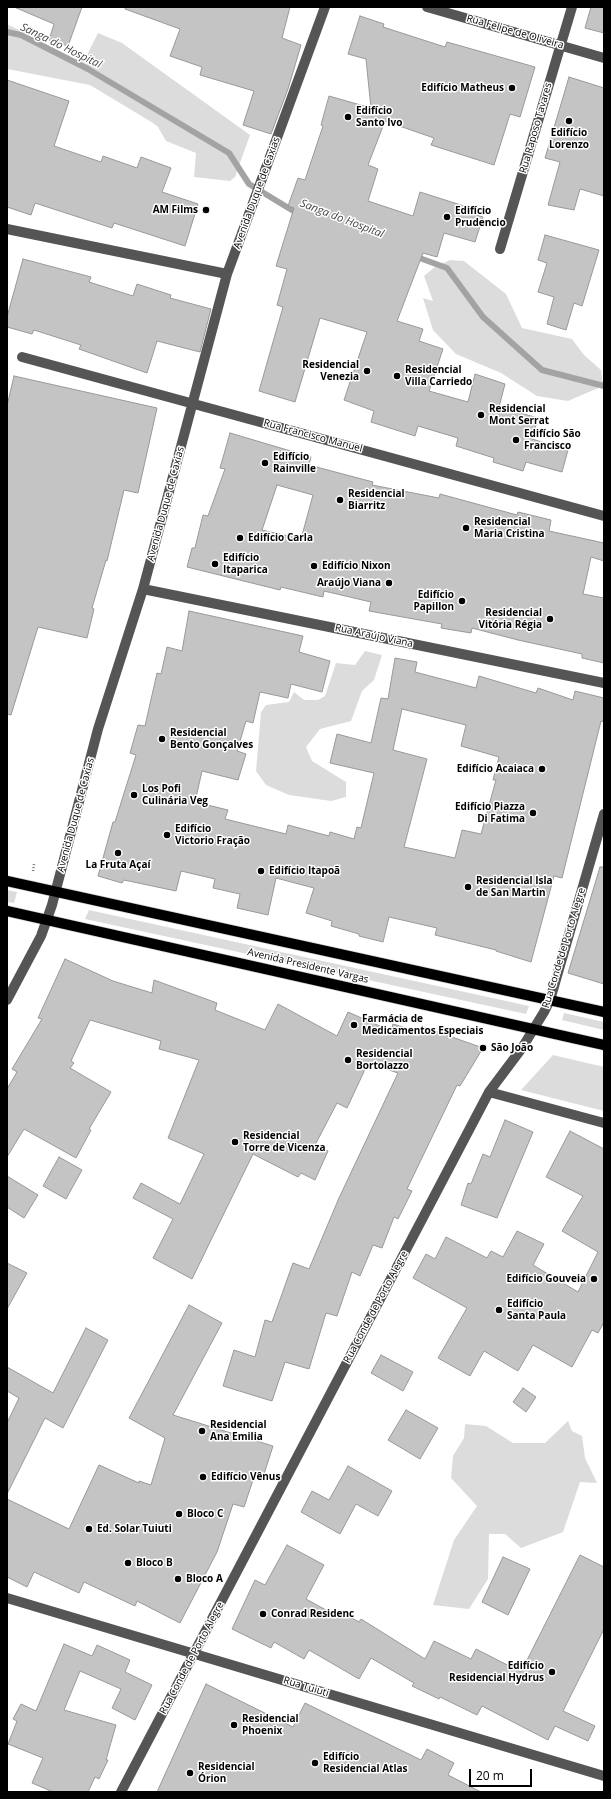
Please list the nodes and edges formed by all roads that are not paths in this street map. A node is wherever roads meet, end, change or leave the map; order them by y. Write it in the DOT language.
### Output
graph roads {
  1 [pos="325,7"];
  2 [pos="427,7"];
  3 [pos="572,7"];
  4 [pos="560,45"];
  5 [pos="604,58"];
  6 [pos="7,229"];
  7 [pos="500,249"];
  8 [pos="227,274"];
  9 [pos="22,357"];
  10 [pos="193,403"];
  11 [pos="604,516"];
  12 [pos="143,589"];
  13 [pos="604,683"];
  14 [pos="604,814"];
  15 [pos="7,881"];
  16 [pos="56,892"];
  17 [pos="7,911"];
  18 [pos="47,920"];
  19 [pos="7,1000"];
  20 [pos="550,1000"];
  21 [pos="604,1012"];
  22 [pos="533,1029"];
  23 [pos="604,1044"];
  24 [pos="489,1092"];
  25 [pos="604,1123"];
  26 [pos="7,1598"];
  27 [pos="194,1653"];
  28 [pos="604,1776"];
  29 [pos="121,1792"];
  1 -- 8 [label="street, Avenida Duque de Caxias"];
  2 -- 4 [label="street, Rua Felipe de Oliveira"];
  3 -- 4 [label="street, Rua Raposo Tavares"];
  4 -- 5 [label="street, Rua Felipe de Oliveira"];
  4 -- 7 [label="street, Rua Raposo Tavares"];
  6 -- 8 [label="street"];
  8 -- 10 [label="street, Avenida Duque de Caxias"];
  9 -- 10 [label="street, Rua Francisco Manuel"];
  10 -- 11 [label="street, Rua Francisco Manuel"];
  10 -- 12 [label="street, Avenida Duque de Caxias"];
  12 -- 13 [label="street, Rua Araújo Viana"];
  12 -- 16 [label="street, Avenida Duque de Caxias"];
  14 -- 20 [label="street, Rua Conde de Porto Alegre"];
  15 -- 16 [label="main road, Avenida Presidente Vargas"];
  16 -- 18 [label="street, Avenida Duque de Caxias"];
  16 -- 20 [label="main road, Avenida Presidente Vargas"];
  17 -- 18 [label="main road, Avenida Presidente Vargas"];
  18 -- 19 [label="street, Avenida Duque de Caxias"];
  18 -- 22 [label="main road, Avenida Presidente Vargas"];
  20 -- 21 [label="main road, Avenida Presidente Vargas"];
  20 -- 22 [label="street, Rua Conde de Porto Alegre"];
  22 -- 23 [label="main road, Avenida Presidente Vargas"];
  22 -- 24 [label="street, Rua Conde de Porto Alegre"];
  24 -- 25 [label="street"];
  24 -- 27 [label="street, Rua Conde de Porto Alegre"];
  26 -- 27 [label="street, Rua Tuiuti"];
  27 -- 28 [label="street, Rua Tuiuti"];
  27 -- 29 [label="street, Rua Conde de Porto Alegre"];
}
